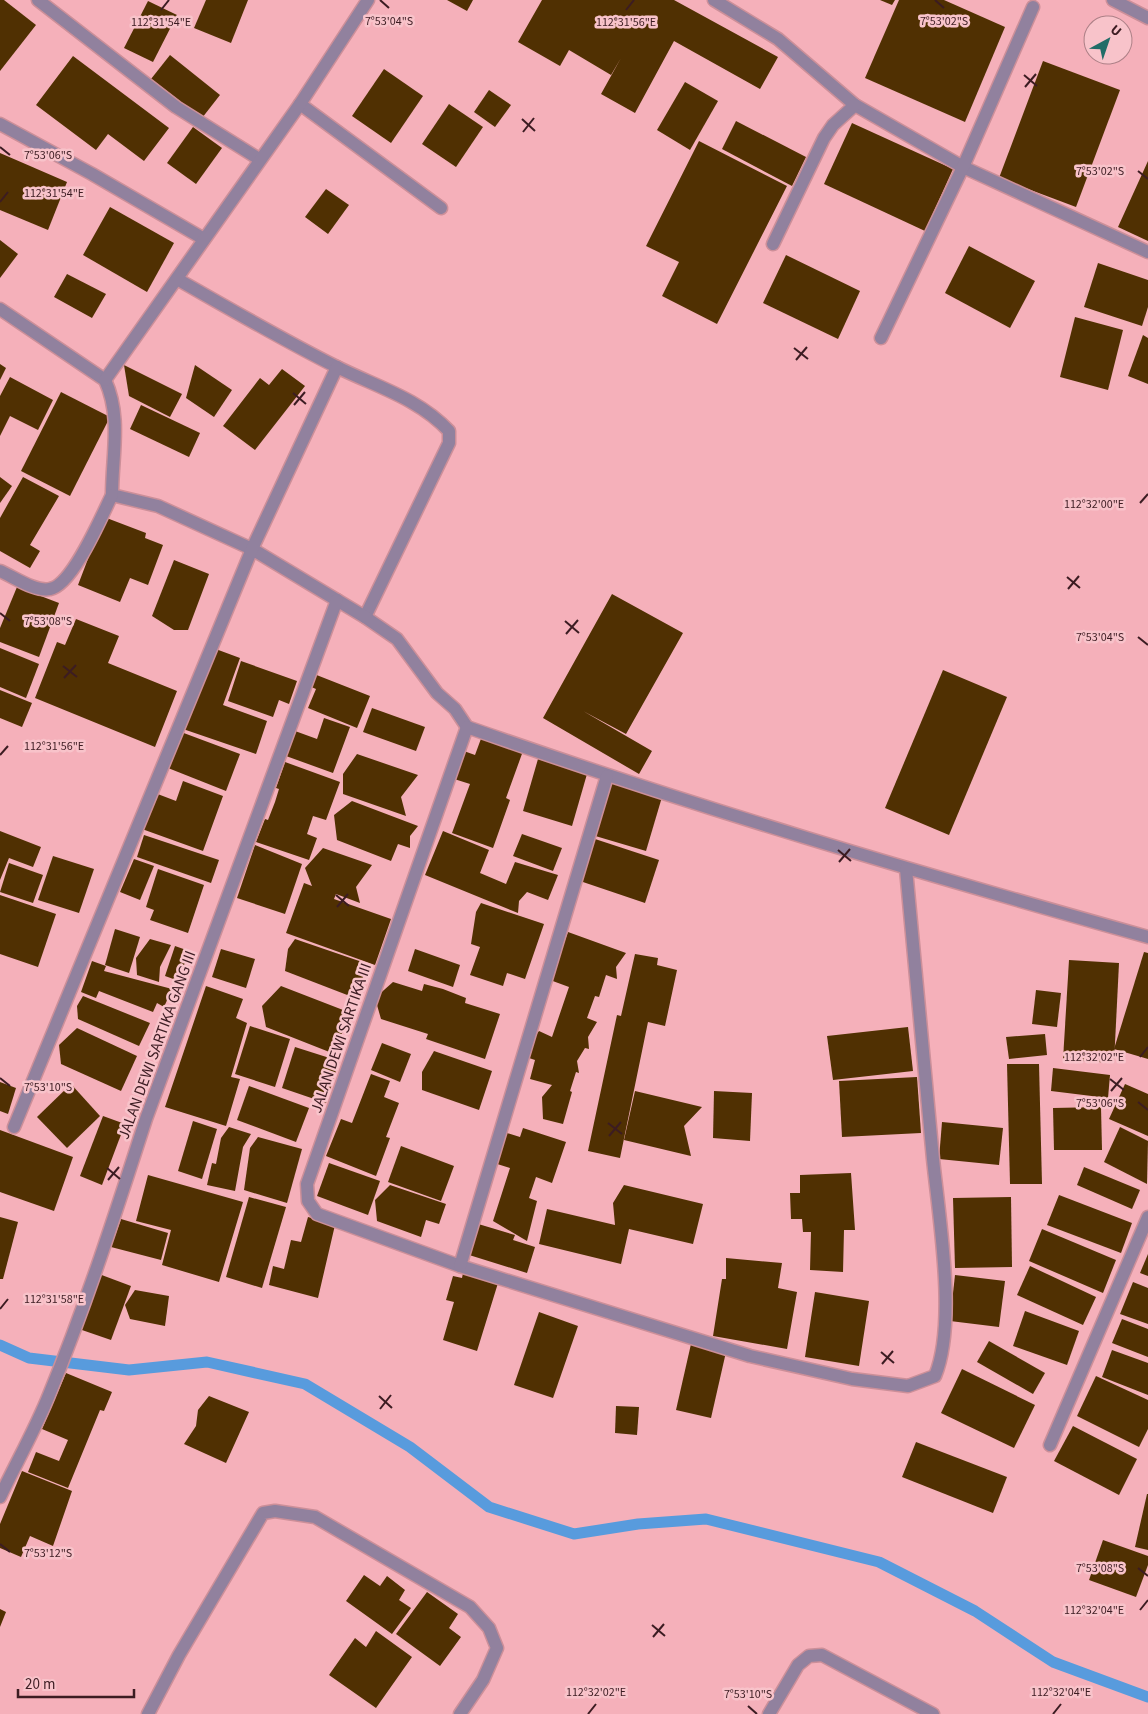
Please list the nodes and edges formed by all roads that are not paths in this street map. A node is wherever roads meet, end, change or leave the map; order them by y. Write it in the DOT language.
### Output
graph roads {
  1 [pos="38,0"];
  2 [pos="368,0"];
  3 [pos="714,0"];
  4 [pos="1114,0"];
  5 [pos="1033,7"];
  6 [pos="1148,18"];
  7 [pos="300,104"];
  8 [pos="855,105"];
  9 [pos="0,124"];
  10 [pos="259,159"];
  11 [pos="963,167"];
  12 [pos="441,208"];
  13 [pos="204,239"];
  14 [pos="773,244"];
  15 [pos="1148,252"];
  16 [pos="177,279"];
  17 [pos="0,310"];
  18 [pos="881,338"];
  19 [pos="337,367"];
  20 [pos="105,380"];
  21 [pos="112,494"];
  22 [pos="252,549"];
  23 [pos="0,571"];
  24 [pos="337,600"];
  25 [pos="365,617"];
  26 [pos="467,727"];
  27 [pos="607,776"];
  28 [pos="906,869"];
  29 [pos="1148,936"];
  30 [pos="14,1127"];
  31 [pos="1148,1218"];
  32 [pos="460,1266"];
  33 [pos="1050,1445"];
  34 [pos="0,1497"];
  35 [pos="148,1714"];
  36 [pos="460,1714"];
  37 [pos="769,1714"];
  38 [pos="933,1714"];
  1 -- 10 [label="street"];
  2 -- 7 [label="street"];
  3 -- 8 [label="street"];
  4 -- 6 [label="street"];
  5 -- 11 [label="street"];
  7 -- 10 [label="street"];
  7 -- 12 [label="street"];
  8 -- 11 [label="street"];
  8 -- 14 [label="street"];
  9 -- 13 [label="street"];
  10 -- 13 [label="street"];
  11 -- 15 [label="street"];
  11 -- 18 [label="street"];
  13 -- 16 [label="street"];
  16 -- 19 [label="street"];
  16 -- 20 [label="street"];
  17 -- 20 [label="street"];
  19 -- 22 [label="street"];
  19 -- 25 [label="street"];
  20 -- 21 [label="street"];
  21 -- 22 [label="street"];
  21 -- 23 [label="street"];
  22 -- 24 [label="street"];
  22 -- 30 [label="street"];
  24 -- 25 [label="street"];
  24 -- 34 [label="street, JALAN DEWI SARTIKA GANG III"];
  25 -- 26 [label="street"];
  26 -- 27 [label="street"];
  26 -- 32 [label="street, JALAN DEWI SARTIKA III"];
  27 -- 28 [label="street"];
  27 -- 32 [label="street"];
  28 -- 29 [label="street"];
  28 -- 32 [label="street, JALAN DEWI SARTIKA III"];
  31 -- 33 [label="street"];
  35 -- 36 [label="street"];
  37 -- 38 [label="street"];
}
